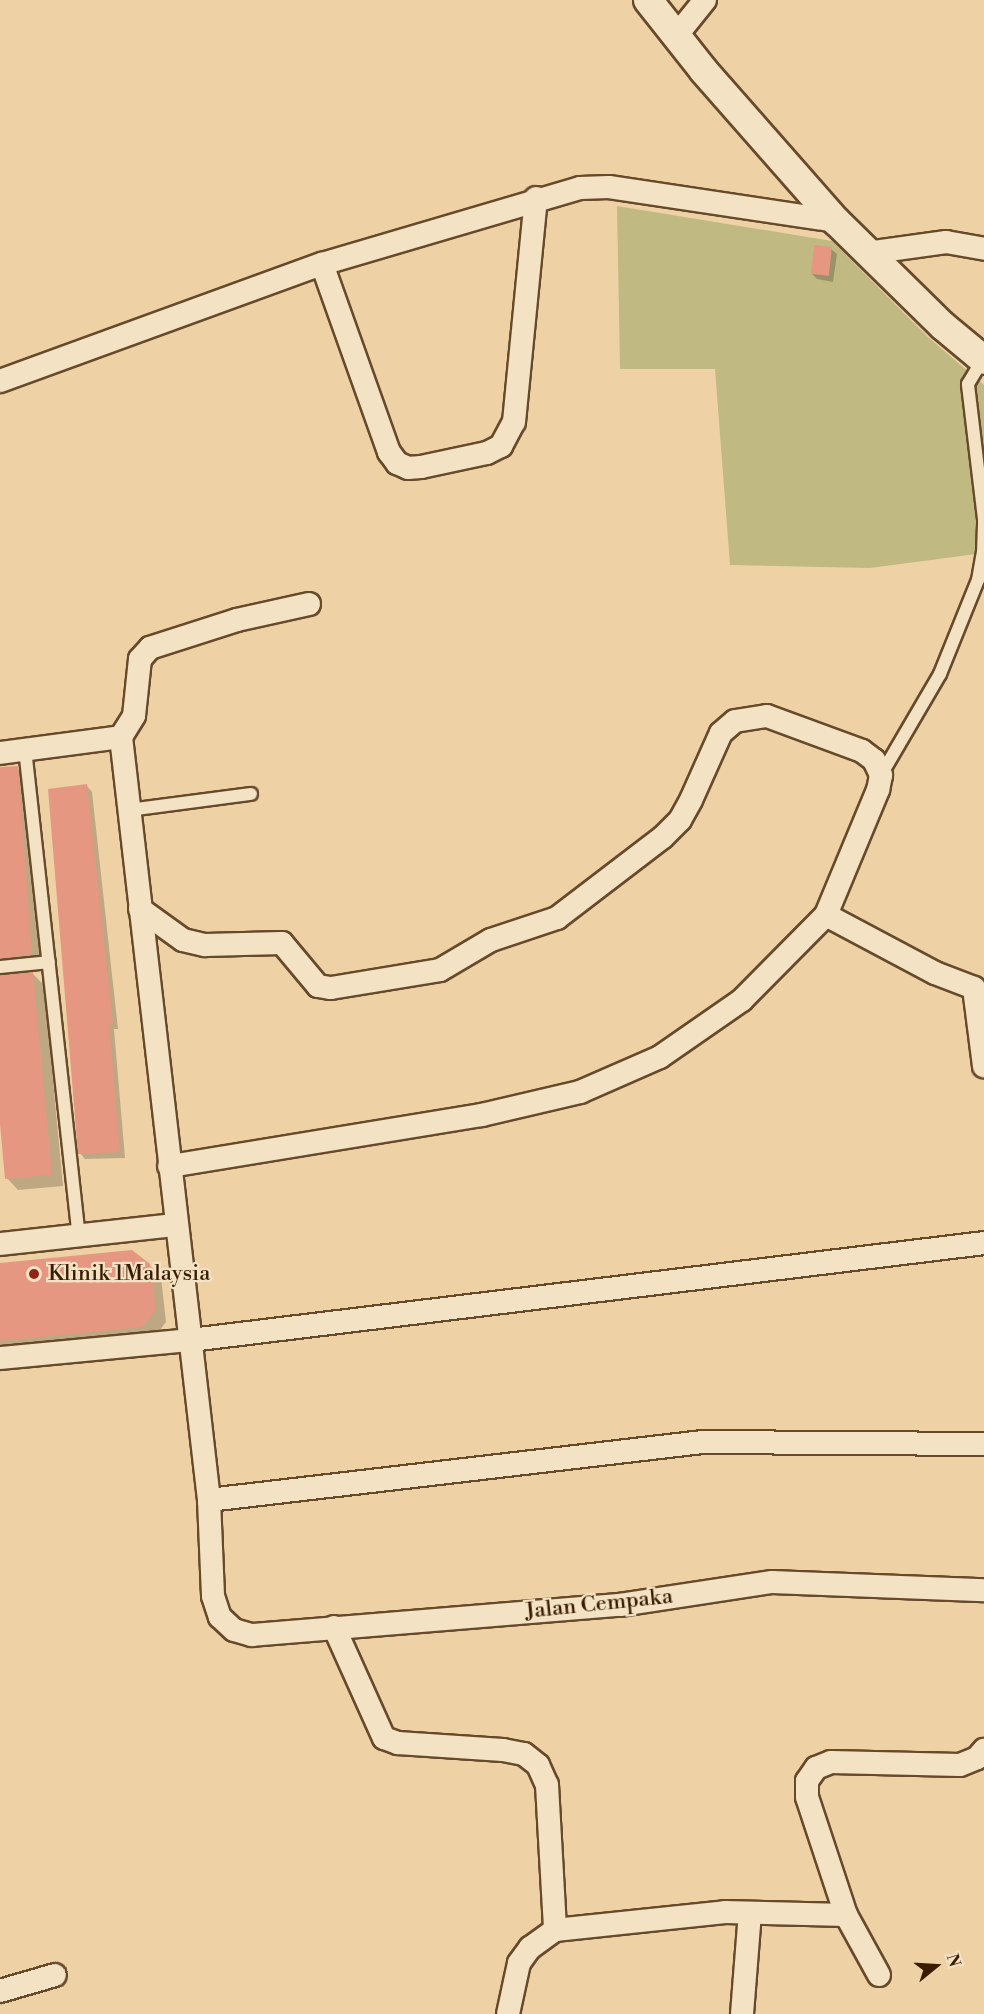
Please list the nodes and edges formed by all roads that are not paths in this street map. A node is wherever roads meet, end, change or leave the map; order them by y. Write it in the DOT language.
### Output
graph roads {
  1 [pos="648,0"];
  2 [pos="705,0"];
  3 [pos="676,36"];
  4 [pos="536,198"];
  5 [pos="836,221"];
  6 [pos="984,249"];
  7 [pos="867,253"];
  8 [pos="322,264"];
  9 [pos="983,360"];
  10 [pos="0,381"];
  11 [pos="309,604"];
  12 [pos="121,737"];
  13 [pos="25,749"];
  14 [pos="0,753"];
  15 [pos="881,775"];
  16 [pos="251,794"];
  17 [pos="129,810"];
  18 [pos="140,909"];
  19 [pos="826,915"];
  20 [pos="49,962"];
  21 [pos="0,968"];
  22 [pos="979,989"];
  23 [pos="984,1066"];
  24 [pos="169,1166"];
  25 [pos="175,1224"];
  26 [pos="79,1235"];
  27 [pos="984,1243"];
  28 [pos="0,1244"];
  29 [pos="191,1340"];
  30 [pos="0,1358"];
  31 [pos="984,1444"];
  32 [pos="209,1500"];
  33 [pos="984,1590"];
  34 [pos="334,1627"];
  35 [pos="984,1750"];
  36 [pos="750,1913"];
  37 [pos="846,1915"];
  38 [pos="555,1930"];
  39 [pos="55,1975"];
  40 [pos="879,1975"];
  41 [pos="0,1991"];
  42 [pos="508,2014"];
  43 [pos="742,2014"];
  1 -- 3 [label="street"];
  2 -- 3 [label="street"];
  3 -- 5 [label="street"];
  4 -- 5 [label="street"];
  4 -- 8 [label="street"];
  4 -- 8 [label="street"];
  5 -- 7 [label="street"];
  6 -- 7 [label="street"];
  7 -- 9 [label="street"];
  8 -- 10 [label="street"];
  9 -- 15 [label="lane"];
  11 -- 12 [label="street"];
  12 -- 13 [label="street"];
  12 -- 17 [label="street"];
  13 -- 14 [label="street"];
  13 -- 20 [label="lane"];
  15 -- 18 [label="street"];
  15 -- 19 [label="street"];
  16 -- 17 [label="lane"];
  17 -- 18 [label="street"];
  18 -- 24 [label="street"];
  19 -- 22 [label="street"];
  19 -- 24 [label="street"];
  20 -- 21 [label="lane"];
  20 -- 26 [label="lane"];
  22 -- 23 [label="street"];
  24 -- 25 [label="street"];
  25 -- 26 [label="street"];
  25 -- 29 [label="street"];
  26 -- 28 [label="street"];
  27 -- 29 [label="street"];
  29 -- 30 [label="street"];
  29 -- 32 [label="street"];
  31 -- 32 [label="street"];
  32 -- 34 [label="street, Jalan Cempaka"];
  33 -- 34 [label="street, Jalan Cempaka"];
  34 -- 38 [label="street"];
  35 -- 37 [label="street"];
  36 -- 37 [label="street"];
  36 -- 38 [label="street"];
  36 -- 43 [label="street"];
  37 -- 40 [label="street"];
  38 -- 42 [label="street"];
  39 -- 41 [label="street"];
}
